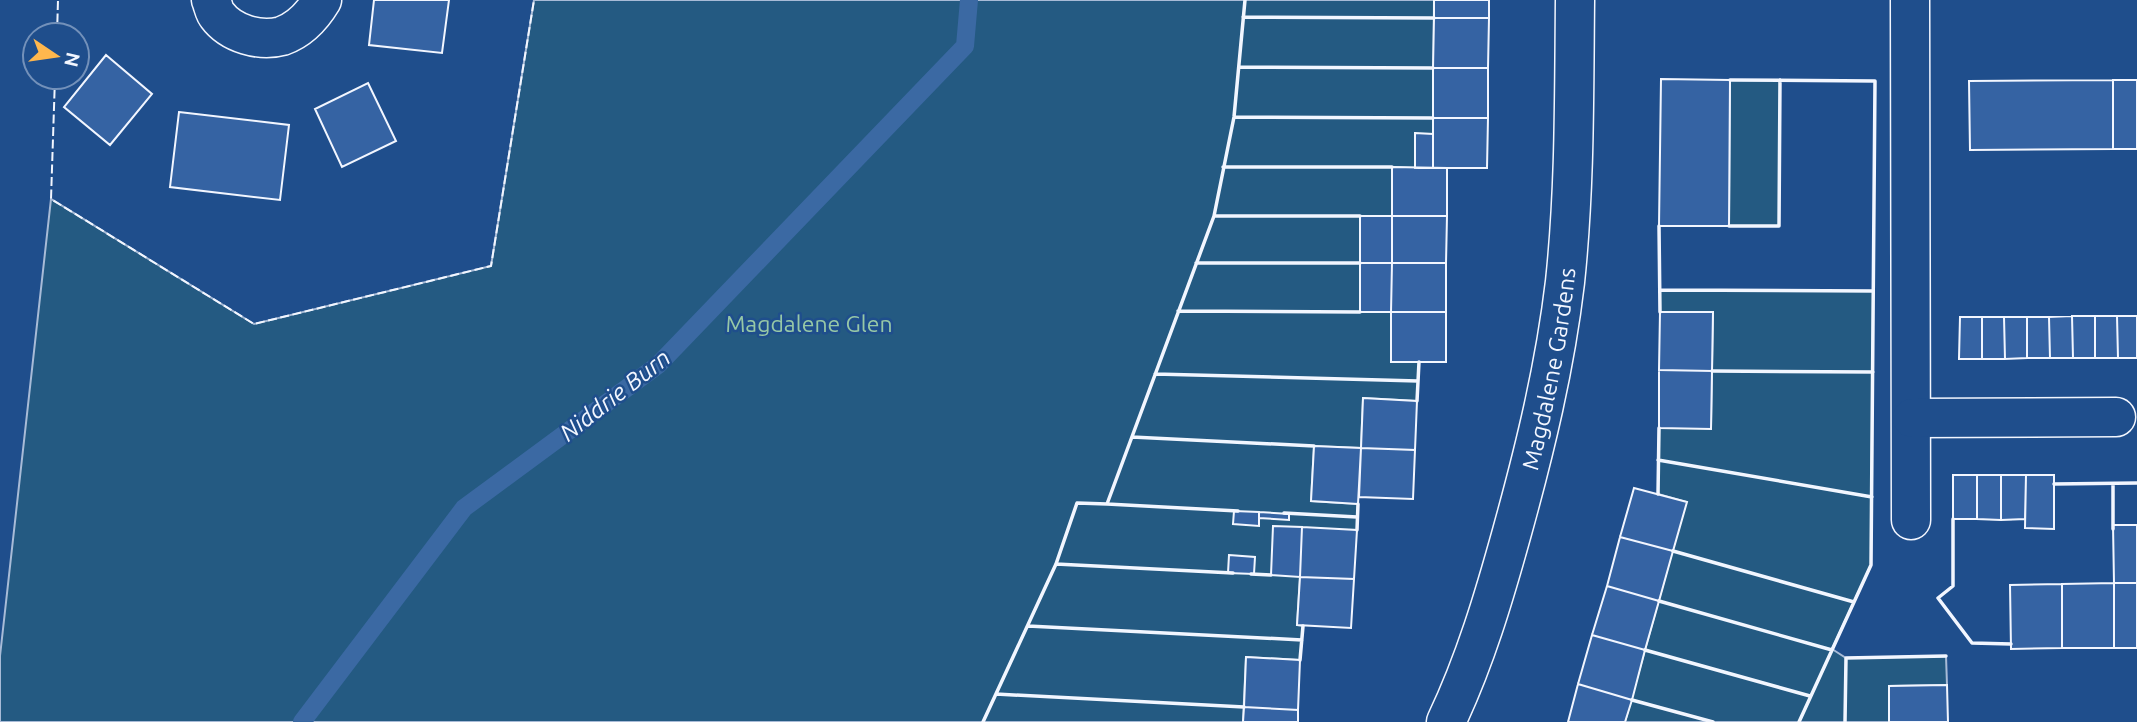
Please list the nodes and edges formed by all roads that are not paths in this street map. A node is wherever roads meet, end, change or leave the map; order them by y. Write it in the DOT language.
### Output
graph roads {
  1 [pos="211,0"];
  2 [pos="322,0"];
  3 [pos="1575,0"];
  4 [pos="1910,0"];
  5 [pos="2116,417"];
  6 [pos="1912,418"];
  7 [pos="1911,520"];
  8 [pos="1446,722"];
  1 -- 2 [label="street"];
  3 -- 8 [label="street, Magdalene Gardens"];
  4 -- 6 [label="street"];
  5 -- 6 [label="street"];
  6 -- 7 [label="street"];
}
